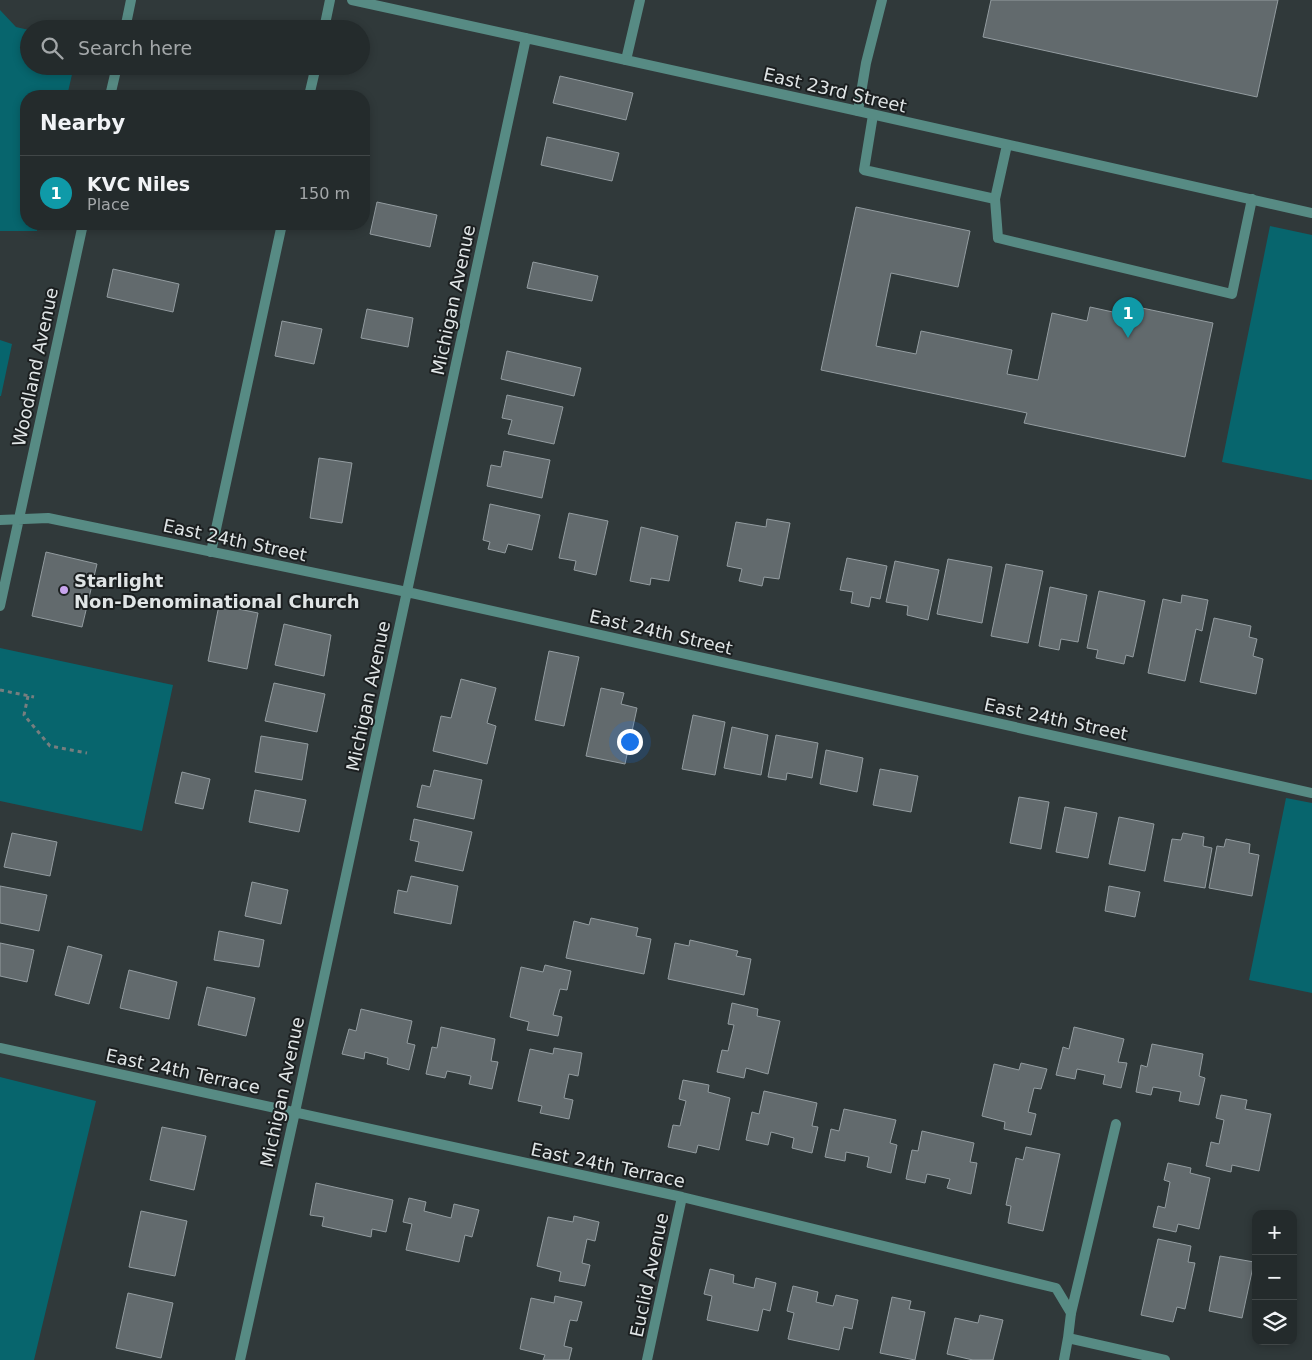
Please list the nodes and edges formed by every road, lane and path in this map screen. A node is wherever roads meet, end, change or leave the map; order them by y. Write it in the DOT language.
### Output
graph roads {
  1 [pos="131,0"];
  2 [pos="330,0"];
  3 [pos="352,0"];
  4 [pos="640,0"];
  5 [pos="882,0"];
  6 [pos="127,20"];
  7 [pos="326,20"];
  8 [pos="526,38"];
  9 [pos="626,60"];
  10 [pos="115,75"];
  11 [pos="314,75"];
  12 [pos="111,90"];
  13 [pos="311,90"];
  14 [pos="858,111"];
  15 [pos="873,115"];
  16 [pos="1007,145"];
  17 [pos="995,199"];
  18 [pos="1252,199"];
  19 [pos="1312,213"];
  20 [pos="82,230"];
  21 [pos="281,230"];
  22 [pos="19,519"];
  23 [pos="0,520"];
  24 [pos="211,552"];
  25 [pos="407,592"];
  26 [pos="0,606"];
  27 [pos="0,690"];
  28 [pos="28,696"];
  29 [pos="34,696"];
  30 [pos="87,753"];
  31 [pos="1312,792"];
  32 [pos="0,1048"];
  33 [pos="295,1112"];
  34 [pos="1116,1124"];
  35 [pos="682,1197"];
  36 [pos="1071,1313"];
  37 [pos="1068,1338"];
  38 [pos="240,1360"];
  39 [pos="647,1360"];
  40 [pos="1064,1360"];
  41 [pos="1165,1360"];
  1 -- 6 [label="street"];
  2 -- 7 [label="street"];
  3 -- 8 [label="street, East 23rd Street"];
  4 -- 9 [label="street"];
  5 -- 14 [label="street"];
  8 -- 9 [label="street, East 23rd Street"];
  8 -- 25 [label="street, Michigan Avenue"];
  9 -- 14 [label="street, East 23rd Street"];
  10 -- 12 [label="street"];
  11 -- 13 [label="street"];
  14 -- 15 [label="street, East 23rd Street"];
  15 -- 16 [label="street, East 23rd Street"];
  15 -- 17 [label="street"];
  16 -- 17 [label="street"];
  16 -- 18 [label="street, East 23rd Street"];
  17 -- 18 [label="street"];
  18 -- 19 [label="street, East 23rd Street"];
  20 -- 22 [label="street, Woodland Avenue"];
  21 -- 24 [label="street"];
  22 -- 23 [label="street, East 24th Street"];
  22 -- 24 [label="street, East 24th Street"];
  22 -- 26 [label="street, Woodland Avenue"];
  24 -- 25 [label="street, East 24th Street"];
  25 -- 31 [label="street, East 24th Street"];
  25 -- 33 [label="street, Michigan Avenue"];
  27 -- 28 [label="path"];
  28 -- 29 [label="path"];
  28 -- 30 [label="path"];
  32 -- 33 [label="street, East 24th Terrace"];
  33 -- 35 [label="street, East 24th Terrace"];
  33 -- 38 [label="street, Michigan Avenue"];
  34 -- 36 [label="street"];
  35 -- 36 [label="street, East 24th Terrace"];
  35 -- 39 [label="street, Euclid Avenue"];
  36 -- 37 [label="street"];
  37 -- 40 [label="street"];
  37 -- 41 [label="street"];
}
